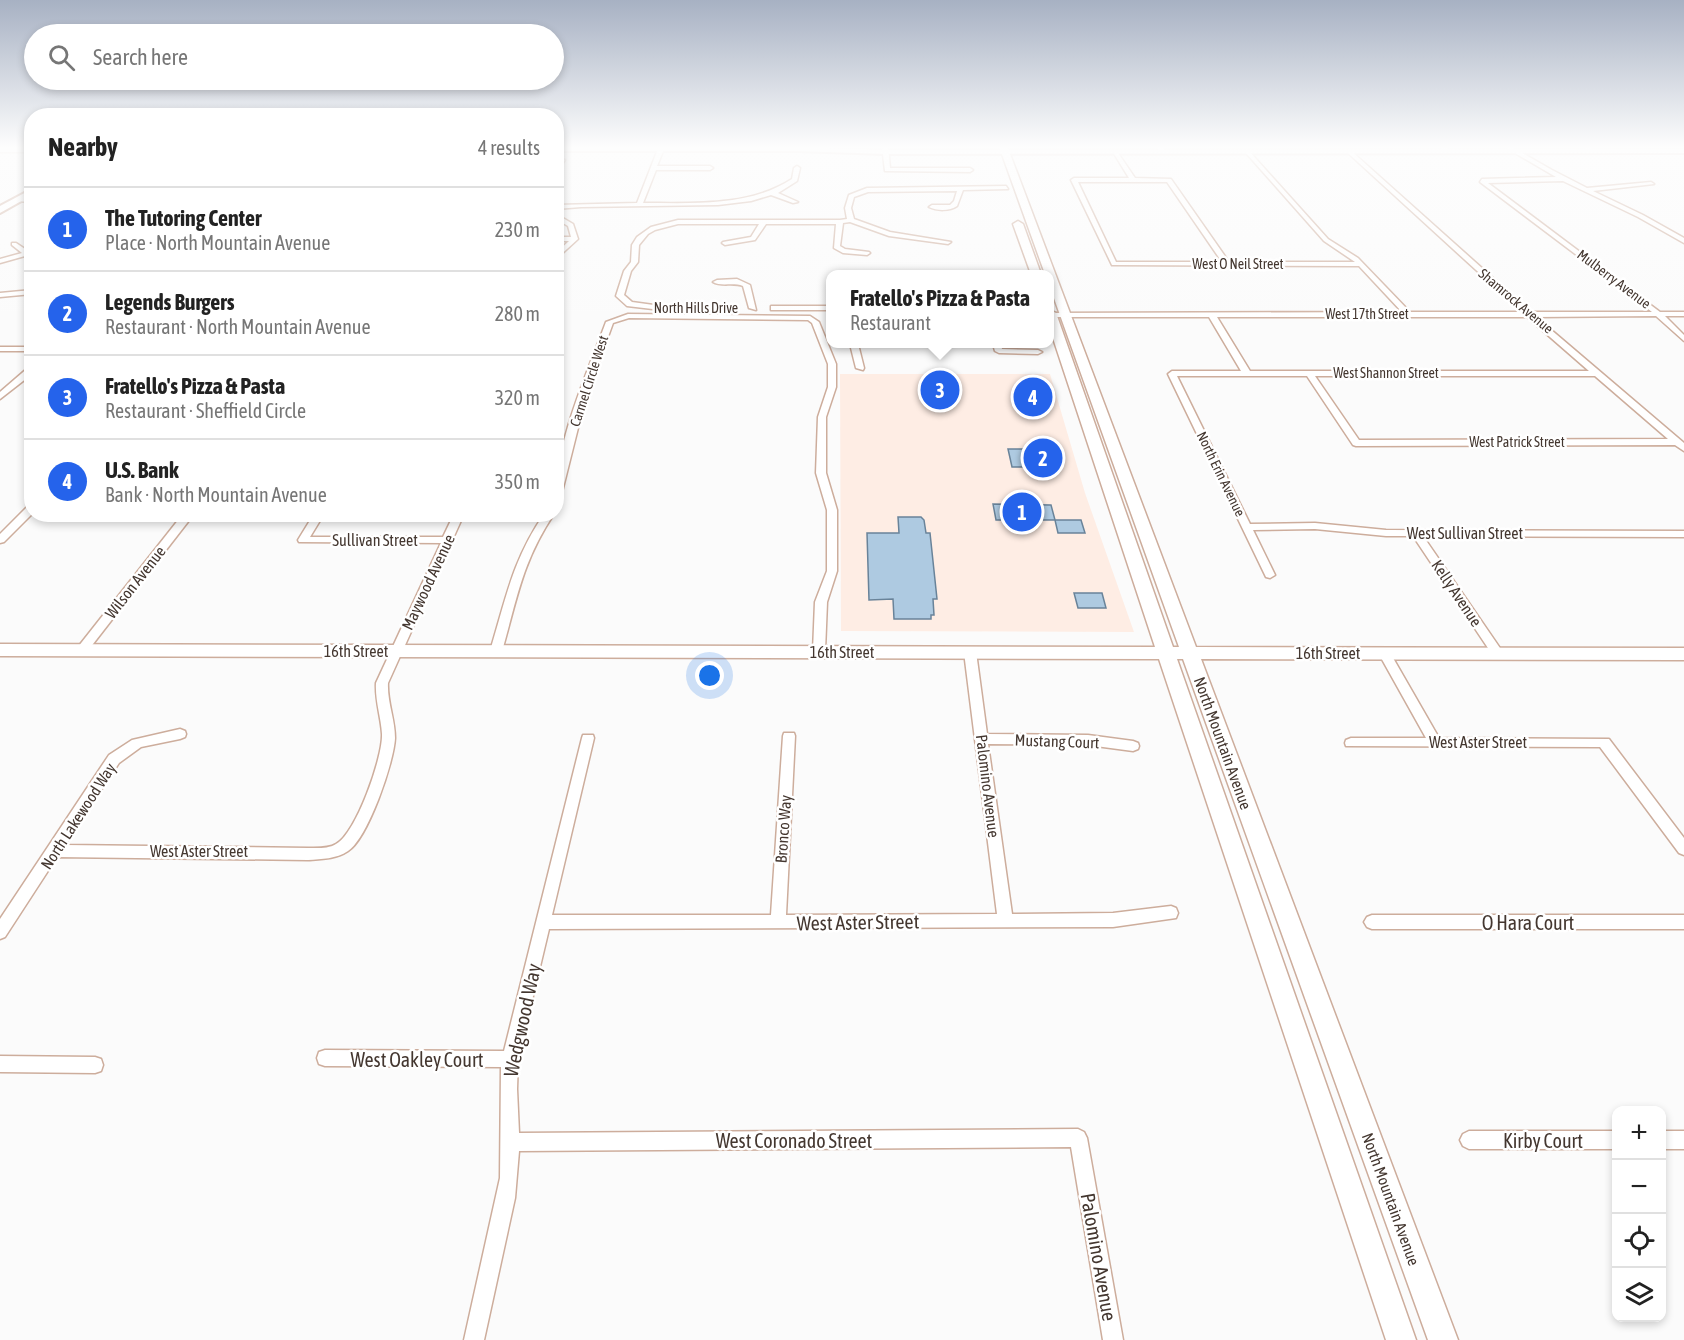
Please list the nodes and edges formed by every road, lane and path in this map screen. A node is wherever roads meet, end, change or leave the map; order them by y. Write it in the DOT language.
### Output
graph roads {
  1 [pos="849,209"];
  2 [pos="1023,209"];
  3 [pos="1088,209"];
  4 [pos="1189,209"];
  5 [pos="1298,209"];
  6 [pos="1413,209"];
  7 [pos="1519,209"];
  8 [pos="1629,209"];
  9 [pos="1013,210"];
  10 [pos="851,220"];
  11 [pos="564,221"];
  12 [pos="764,222"];
  13 [pos="840,222"];
  14 [pos="564,239"];
  15 [pos="574,239"];
  16 [pos="1684,241"];
  17 [pos="948,242"];
  18 [pos="725,243"];
  19 [pos="14,244"];
  20 [pos="564,249"];
  21 [pos="24,250"];
  22 [pos="867,253"];
  23 [pos="24,254"];
  24 [pos="0,261"];
  25 [pos="1361,264"];
  26 [pos="1228,265"];
  27 [pos="1035,270"];
  28 [pos="1047,270"];
  29 [pos="717,282"];
  30 [pos="1054,287"];
  31 [pos="24,294"];
  32 [pos="0,295"];
  33 [pos="710,308"];
  34 [pos="743,308"];
  35 [pos="753,308"];
  36 [pos="826,308"];
  37 [pos="1054,314"];
  38 [pos="1408,314"];
  39 [pos="1531,314"];
  40 [pos="1660,314"];
  41 [pos="1684,314"];
  42 [pos="1065,315"];
  43 [pos="1212,315"];
  44 [pos="1054,326"];
  45 [pos="1684,339"];
  46 [pos="855,348"];
  47 [pos="1006,348"];
  48 [pos="0,349"];
  49 [pos="24,349"];
  50 [pos="1038,352"];
  51 [pos="860,368"];
  52 [pos="1309,373"];
  53 [pos="1599,373"];
  54 [pos="1172,374"];
  55 [pos="1247,374"];
  56 [pos="24,376"];
  57 [pos="0,396"];
  58 [pos="1091,438"];
  59 [pos="1109,439"];
  60 [pos="1680,445"];
  61 [pos="564,465"];
  62 [pos="24,516"];
  63 [pos="183,522"];
  64 [pos="314,522"];
  65 [pos="455,522"];
  66 [pos="544,522"];
  67 [pos="1246,527"];
  68 [pos="1416,533"];
  69 [pos="1684,534"];
  70 [pos="0,540"];
  71 [pos="447,540"];
  72 [pos="1270,574"];
  73 [pos="0,650"];
  74 [pos="82,650"];
  75 [pos="396,651"];
  76 [pos="496,651"];
  77 [pos="819,651"];
  78 [pos="969,652"];
  79 [pos="1178,653"];
  80 [pos="1385,654"];
  81 [pos="1498,654"];
  82 [pos="1684,654"];
  83 [pos="180,735"];
  84 [pos="789,736"];
  85 [pos="588,738"];
  86 [pos="981,739"];
  87 [pos="1435,742"];
  88 [pos="1352,743"];
  89 [pos="1133,746"];
  90 [pos="341,849"];
  91 [pos="1684,849"];
  92 [pos="56,851"];
  93 [pos="1171,913"];
  94 [pos="1005,920"];
  95 [pos="544,922"];
  96 [pos="777,922"];
  97 [pos="1372,922"];
  98 [pos="1684,922"];
  99 [pos="0,932"];
  100 [pos="325,1058"];
  101 [pos="510,1059"];
  102 [pos="0,1064"];
  103 [pos="94,1065"];
  104 [pos="1078,1138"];
  105 [pos="1469,1140"];
  106 [pos="1612,1140"];
  107 [pos="1666,1140"];
  108 [pos="1684,1140"];
  109 [pos="511,1142"];
  110 [pos="474,1340"];
  111 [pos="1113,1340"];
  112 [pos="1401,1340"];
  113 [pos="1443,1340"];
  1 -- 10 [label="street"];
  2 -- 28 [label="main road, North Mountain Avenue"];
  3 -- 26 [label="street, West O Neil Street"];
  4 -- 26 [label="street"];
  5 -- 25 [label="street"];
  6 -- 39 [label="street, Shamrock Avenue"];
  7 -- 40 [label="street, Mulberry Avenue"];
  8 -- 16 [label="street"];
  9 -- 27 [label="main road"];
  10 -- 13 [label="street, North Hills Drive"];
  10 -- 17 [label="street"];
  11 -- 15 [label="street"];
  12 -- 13 [label="street, North Hills Drive"];
  12 -- 18 [label="street"];
  12 -- 33 [label="street, North Hills Drive"];
  13 -- 22 [label="street"];
  14 -- 15 [label="street"];
  15 -- 20 [label="street"];
  19 -- 21 [label="street"];
  23 -- 24 [label="street"];
  25 -- 26 [label="street, West O Neil Street"];
  25 -- 38 [label="street"];
  29 -- 35 [label="street"];
  30 -- 42 [label="main road, North Mountain Avenue"];
  31 -- 32 [label="street"];
  34 -- 35 [label="street, North Hills Drive"];
  35 -- 36 [label="street, North Hills Drive"];
  37 -- 42 [label="street, West 17th Street"];
  38 -- 39 [label="street, West 17th Street"];
  38 -- 43 [label="street, West 17th Street"];
  39 -- 40 [label="street, West 17th Street"];
  39 -- 53 [label="street, Shamrock Avenue"];
  40 -- 41 [label="street, West 17th Street"];
  40 -- 45 [label="street, Mulberry Avenue"];
  42 -- 43 [label="street, West 17th Street"];
  42 -- 59 [label="main road, North Mountain Avenue"];
  43 -- 55 [label="street"];
  44 -- 58 [label="main road, North Mountain Avenue"];
  46 -- 51 [label="street"];
  47 -- 50 [label="street"];
  48 -- 49 [label="street"];
  52 -- 53 [label="street, West Shannon Street"];
  52 -- 55 [label="street, West Shannon Street"];
  52 -- 60 [label="street, West Patrick Street"];
  53 -- 60 [label="street, Shamrock Avenue"];
  54 -- 55 [label="street, West Shannon Street"];
  54 -- 67 [label="street, North Erin Avenue"];
  56 -- 57 [label="street"];
  58 -- 59 [label="main road"];
  58 -- 79 [label="main road, North Mountain Avenue"];
  59 -- 79 [label="main road, North Mountain Avenue"];
  61 -- 77 [label="street, Carmel Circle West"];
  62 -- 70 [label="street"];
  63 -- 74 [label="street, Wilson Avenue"];
  64 -- 71 [label="street, Sullivan Street"];
  65 -- 71 [label="street, Maywood Avenue"];
  66 -- 76 [label="street"];
  67 -- 68 [label="street, West Sullivan Street"];
  67 -- 72 [label="street, North Erin Avenue"];
  68 -- 69 [label="street, West Sullivan Street"];
  68 -- 81 [label="street, Kelly Avenue"];
  71 -- 75 [label="street, Maywood Avenue"];
  73 -- 74 [label="main road, 16th Street"];
  74 -- 75 [label="main road, 16th Street"];
  75 -- 76 [label="main road, 16th Street"];
  75 -- 90 [label="street, Maywood Avenue"];
  76 -- 77 [label="main road, 16th Street"];
  77 -- 78 [label="main road, 16th Street"];
  78 -- 79 [label="main road, 16th Street"];
  78 -- 86 [label="street, Palomino Avenue"];
  79 -- 80 [label="main road, 16th Street"];
  79 -- 112 [label="main road, North Mountain Avenue"];
  79 -- 113 [label="main road, North Mountain Avenue"];
  80 -- 81 [label="main road, 16th Street"];
  80 -- 87 [label="street"];
  81 -- 82 [label="main road, 16th Street"];
  83 -- 92 [label="street, North Lakewood Way"];
  84 -- 96 [label="street, Bronco Way"];
  85 -- 95 [label="street, Wedgwood Way"];
  86 -- 89 [label="street, Mustang Court"];
  86 -- 94 [label="street, Palomino Avenue"];
  87 -- 88 [label="street, West Aster Street"];
  87 -- 91 [label="street, West Aster Street"];
  90 -- 92 [label="street, West Aster Street"];
  92 -- 99 [label="street, North Lakewood Way"];
  93 -- 94 [label="street, West Aster Street"];
  94 -- 96 [label="street, West Aster Street"];
  95 -- 96 [label="street, West Aster Street"];
  95 -- 101 [label="street, Wedgwood Way"];
  97 -- 98 [label="street, O Hara Court"];
  100 -- 101 [label="street, West Oakley Court"];
  101 -- 109 [label="street, Wedgwood Way"];
  102 -- 103 [label="street"];
  104 -- 109 [label="street, West Coronado Street"];
  104 -- 111 [label="street, Palomino Avenue"];
  105 -- 106 [label="street, Kirby Court"];
  107 -- 108 [label="street"];
  109 -- 110 [label="street, Wedgwood Way"];
}
